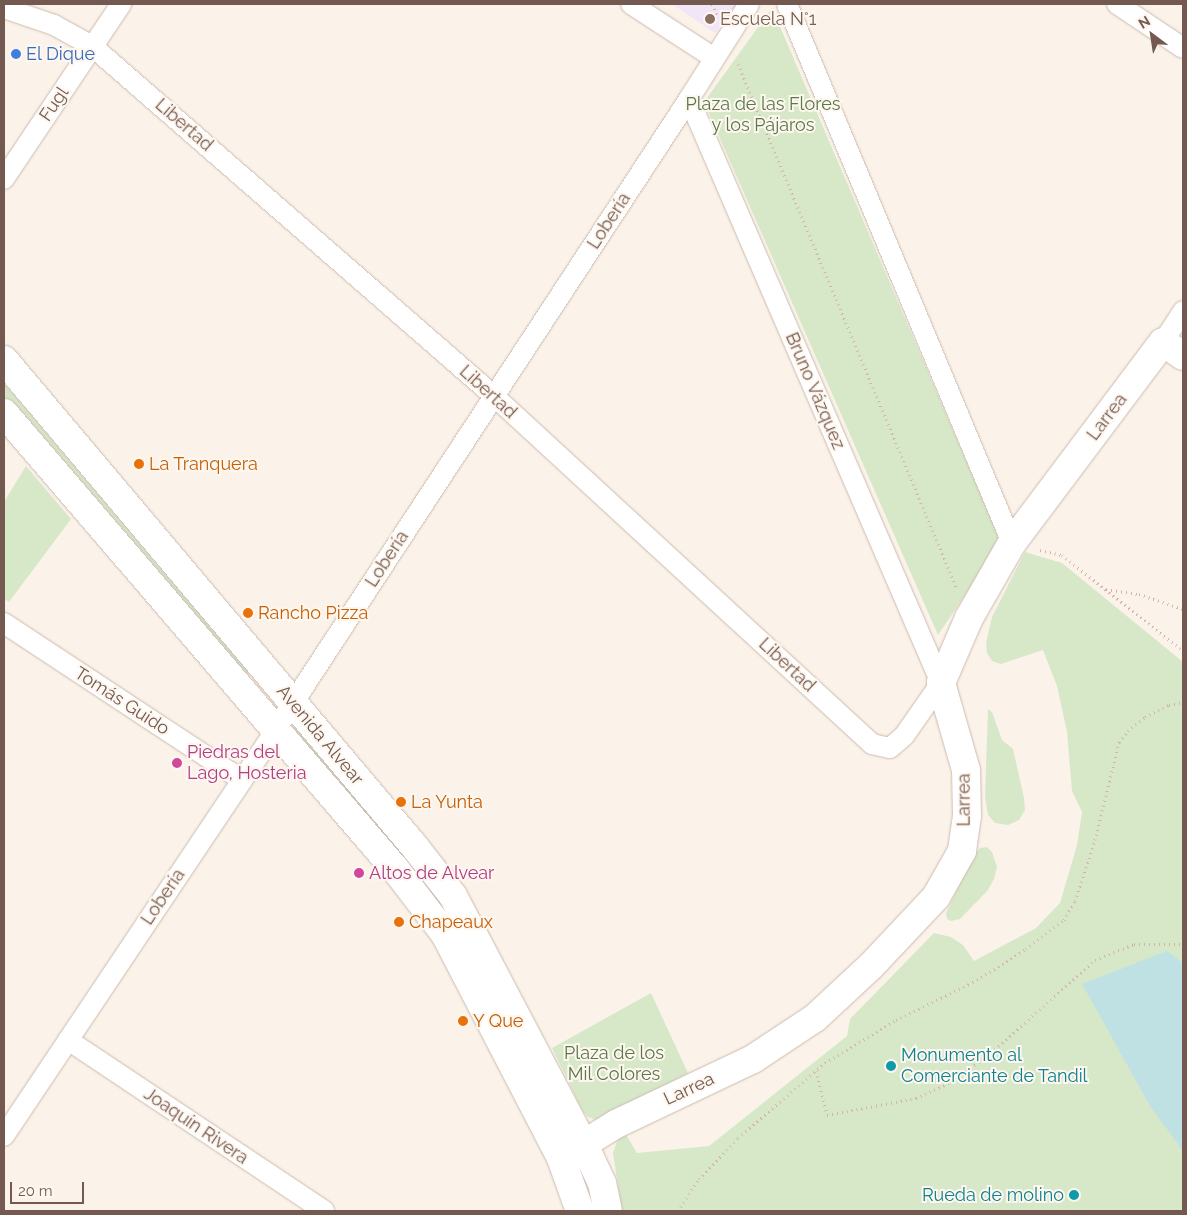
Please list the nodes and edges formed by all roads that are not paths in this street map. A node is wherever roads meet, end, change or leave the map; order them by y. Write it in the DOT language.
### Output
graph roads {
  1 [pos="121,4"];
  2 [pos="631,4"];
  3 [pos="749,4"];
  4 [pos="787,4"];
  5 [pos="1117,4"];
  6 [pos="4,8"];
  7 [pos="92,46"];
  8 [pos="1183,48"];
  9 [pos="714,58"];
  10 [pos="689,99"];
  11 [pos="4,179"];
  12 [pos="1183,310"];
  13 [pos="1173,349"];
  14 [pos="4,360"];
  15 [pos="494,396"];
  16 [pos="4,413"];
  17 [pos="1012,543"];
  18 [pos="4,623"];
  19 [pos="941,683"];
  20 [pos="293,702"];
  21 [pos="276,729"];
  22 [pos="241,779"];
  23 [pos="68,1040"];
  24 [pos="4,1136"];
  25 [pos="573,1152"];
  26 [pos="324,1211"];
  27 [pos="580,1211"];
  28 [pos="608,1211"];
  1 -- 7 [label="street, Fugl"];
  2 -- 9 [label="street"];
  3 -- 9 [label="street, Lobería"];
  4 -- 17 [label="street"];
  5 -- 8 [label="street"];
  6 -- 7 [label="street, Libertad"];
  7 -- 11 [label="street, Fugl"];
  7 -- 15 [label="street, Libertad"];
  9 -- 10 [label="street, Lobería"];
  10 -- 15 [label="street, Lobería"];
  10 -- 19 [label="street, Bruno Vázquez"];
  12 -- 13 [label="street, Larrea"];
  13 -- 17 [label="main road, Larrea"];
  14 -- 20 [label="main road, Avenida Alvear"];
  15 -- 19 [label="street, Libertad"];
  15 -- 20 [label="street, Lobería"];
  16 -- 21 [label="main road, Avenida Alvear"];
  17 -- 19 [label="main road, Larrea"];
  18 -- 22 [label="street, Tomás Guido"];
  19 -- 25 [label="main road, Larrea"];
  20 -- 21 [label="street, Lobería"];
  20 -- 25 [label="main road, Avenida Alvear"];
  21 -- 22 [label="street, Lobería"];
  21 -- 25 [label="main road, Avenida Alvear"];
  22 -- 23 [label="street, Lobería"];
  23 -- 24 [label="street, Lobería"];
  23 -- 26 [label="street, Joaquín Rivera"];
  25 -- 27 [label="main road"];
  25 -- 28 [label="main road"];
}
